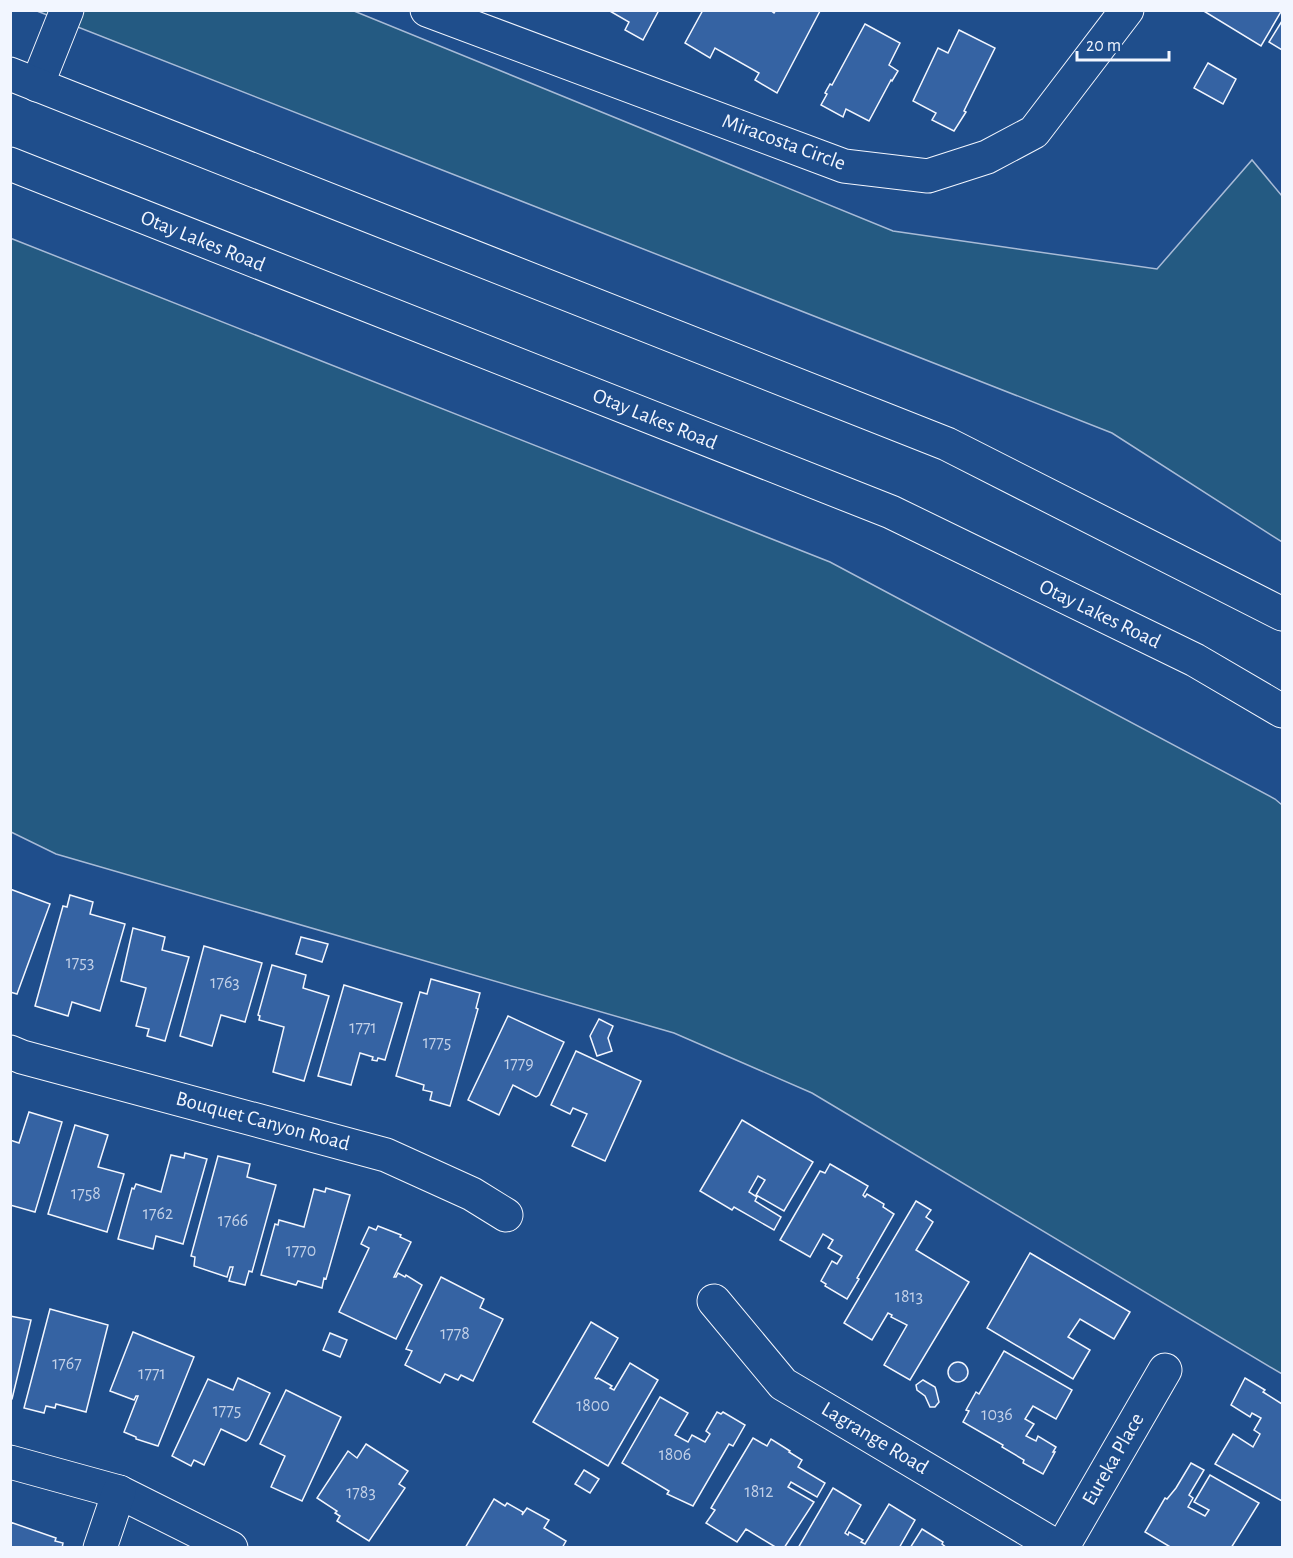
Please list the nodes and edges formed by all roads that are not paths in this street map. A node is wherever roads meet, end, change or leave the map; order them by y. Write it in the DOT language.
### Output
graph roads {
  1 [pos="67,10"];
  2 [pos="427,10"];
  3 [pos="1127,10"];
  4 [pos="24,80"];
  5 [pos="10,164"];
  6 [pos="1282,615"];
  7 [pos="1282,711"];
  8 [pos="10,1052"];
  9 [pos="506,1215"];
  10 [pos="714,1301"];
  11 [pos="1165,1370"];
  12 [pos="10,1462"];
  13 [pos="119,1492"];
  14 [pos="100,1548"];
  15 [pos="231,1548"];
  16 [pos="1060,1548"];
  1 -- 4 [label="main road"];
  2 -- 3 [label="main road, Miracosta Circle"];
  4 -- 6 [label="main road"];
  5 -- 7 [label="main road, Otay Lakes Road"];
  8 -- 9 [label="main road, Bouquet Canyon Road"];
  10 -- 16 [label="main road, Lagrange Road"];
  11 -- 16 [label="main road, Eureka Place"];
  12 -- 13 [label="main road"];
  13 -- 14 [label="main road"];
  13 -- 15 [label="main road"];
}
